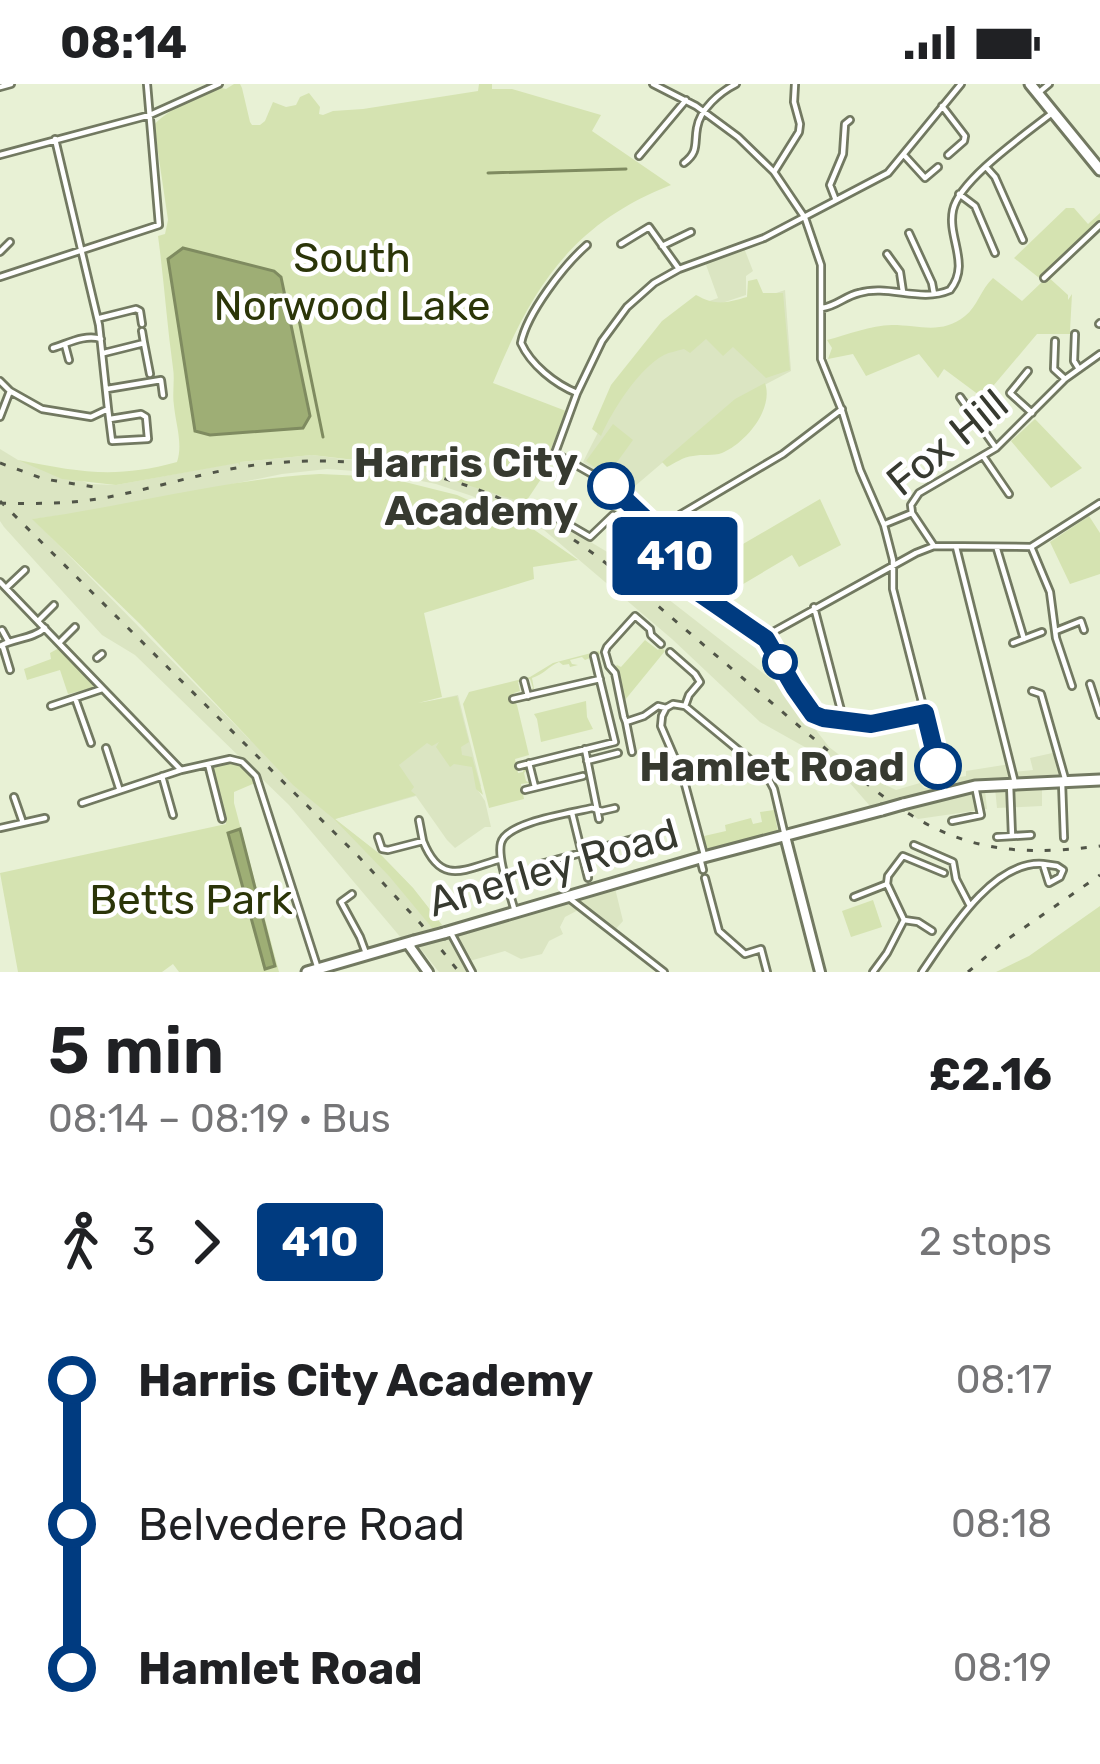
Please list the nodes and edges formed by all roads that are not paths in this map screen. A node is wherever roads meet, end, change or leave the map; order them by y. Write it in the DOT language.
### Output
graph roads {
  1 [pos="11,84"];
  2 [pos="147,84"];
  3 [pos="219,84"];
  4 [pos="653,84"];
  5 [pos="736,84"];
  6 [pos="795,84"];
  7 [pos="961,84"];
  8 [pos="1030,84"];
  9 [pos="1049,84"];
  10 [pos="0,87"];
  11 [pos="1037,94"];
  12 [pos="686,100"];
  13 [pos="942,106"];
  14 [pos="705,112"];
  15 [pos="1052,112"];
  16 [pos="150,115"];
  17 [pos="850,120"];
  18 [pos="55,139"];
  19 [pos="0,155"];
  20 [pos="904,155"];
  21 [pos="948,155"];
  22 [pos="639,156"];
  23 [pos="684,163"];
  24 [pos="938,167"];
  25 [pos="986,167"];
  26 [pos="1100,170"];
  27 [pos="774,172"];
  28 [pos="959,194"];
  29 [pos="836,200"];
  30 [pos="805,218"];
  31 [pos="1100,225"];
  32 [pos="691,232"];
  33 [pos="909,233"];
  34 [pos="1023,240"];
  35 [pos="10,242"];
  36 [pos="621,244"];
  37 [pos="586,245"];
  38 [pos="662,246"];
  39 [pos="83,251"];
  40 [pos="0,253"];
  41 [pos="887,254"];
  42 [pos="995,254"];
  43 [pos="679,269"];
  44 [pos="0,277"];
  45 [pos="1044,278"];
  46 [pos="902,294"];
  47 [pos="934,296"];
  48 [pos="822,308"];
  49 [pos="98,319"];
  50 [pos="1075,334"];
  51 [pos="101,339"];
  52 [pos="1055,341"];
  53 [pos="144,344"];
  54 [pos="64,345"];
  55 [pos="53,348"];
  56 [pos="104,353"];
  57 [pos="1100,354"];
  58 [pos="69,360"];
  59 [pos="1079,369"];
  60 [pos="1028,371"];
  61 [pos="150,374"];
  62 [pos="1065,379"];
  63 [pos="0,381"];
  64 [pos="107,389"];
  65 [pos="10,392"];
  66 [pos="577,393"];
  67 [pos="163,394"];
  68 [pos="960,397"];
  69 [pos="108,409"];
  70 [pos="842,410"];
  71 [pos="1032,413"];
  72 [pos="0,417"];
  73 [pos="110,419"];
  74 [pos="996,448"];
  75 [pos="983,456"];
  76 [pos="1009,494"];
  77 [pos="1100,503"];
  78 [pos="542,509"];
  79 [pos="912,513"];
  80 [pos="613,515"];
  81 [pos="884,525"];
  82 [pos="656,529"];
  83 [pos="934,546"];
  84 [pos="1031,547"];
  85 [pos="956,548"];
  86 [pos="997,549"];
  87 [pos="891,567"];
  88 [pos="25,570"];
  89 [pos="3,585"];
  90 [pos="54,604"];
  91 [pos="814,607"];
  92 [pos="38,621"];
  93 [pos="75,627"];
  94 [pos="45,628"];
  95 [pos="2,630"];
  96 [pos="1042,632"];
  97 [pos="1056,632"];
  98 [pos="1076,633"];
  99 [pos="764,637"];
  100 [pos="1024,638"];
  101 [pos="59,643"];
  102 [pos="1013,643"];
  103 [pos="4,644"];
  104 [pos="661,644"];
  105 [pos="670,652"];
  106 [pos="594,656"];
  107 [pos="97,658"];
  108 [pos="10,670"];
  109 [pos="85,670"];
  110 [pos="600,679"];
  111 [pos="524,680"];
  112 [pos="1090,685"];
  113 [pos="1072,686"];
  114 [pos="103,689"];
  115 [pos="1032,691"];
  116 [pos="528,696"];
  117 [pos="74,698"];
  118 [pos="513,699"];
  119 [pos="51,706"];
  120 [pos="685,706"];
  121 [pos="666,708"];
  122 [pos="925,713"];
  123 [pos="1100,716"];
  124 [pos="843,721"];
  125 [pos="626,722"];
  126 [pos="91,743"];
  127 [pos="106,748"];
  128 [pos="585,749"];
  129 [pos="632,752"];
  130 [pos="618,753"];
  131 [pos="587,760"];
  132 [pos="208,764"];
  133 [pos="529,764"];
  134 [pos="520,766"];
  135 [pos="181,770"];
  136 [pos="162,776"];
  137 [pos="583,776"];
  138 [pos="1100,781"];
  139 [pos="1064,782"];
  140 [pos="1013,783"];
  141 [pos="975,786"];
  142 [pos="535,787"];
  143 [pos="120,790"];
  144 [pos="525,790"];
  145 [pos="945,792"];
  146 [pos="14,797"];
  147 [pos="82,803"];
  148 [pos="615,808"];
  149 [pos="597,809"];
  150 [pos="572,813"];
  151 [pos="172,815"];
  152 [pos="45,818"];
  153 [pos="222,819"];
  154 [pos="599,819"];
  155 [pos="419,820"];
  156 [pos="22,821"];
  157 [pos="952,821"];
  158 [pos="0,828"];
  159 [pos="1031,835"];
  160 [pos="378,836"];
  161 [pos="785,836"];
  162 [pos="1012,836"];
  163 [pos="640,837"];
  164 [pos="997,837"];
  165 [pos="1064,838"];
  166 [pos="422,841"];
  167 [pos="914,845"];
  168 [pos="582,851"];
  169 [pos="502,858"];
  170 [pos="1042,864"];
  171 [pos="537,865"];
  172 [pos="703,866"];
  173 [pos="944,873"];
  174 [pos="588,878"];
  175 [pos="887,884"];
  176 [pos="352,894"];
  177 [pos="567,897"];
  178 [pos="854,897"];
  179 [pos="970,906"];
  180 [pos="515,912"];
  181 [pos="904,920"];
  182 [pos="447,932"];
  183 [pos="932,932"];
  184 [pos="759,940"];
  185 [pos="411,943"];
  186 [pos="761,949"];
  187 [pos="363,957"];
  188 [pos="312,970"];
  189 [pos="363,972"];
  190 [pos="428,972"];
  191 [pos="472,972"];
  192 [pos="664,972"];
  193 [pos="767,972"];
  194 [pos="820,972"];
  195 [pos="873,972"];
  196 [pos="922,972"];
  1 -- 10 [label="street"];
  2 -- 16 [label="street"];
  3 -- 16 [label="street"];
  4 -- 12 [label="street"];
  5 -- 14 [label="street"];
  6 -- 27 [label="street"];
  7 -- 13 [label="street"];
  8 -- 11 [label="main road"];
  9 -- 11 [label="street"];
  11 -- 15 [label="main road"];
  12 -- 14 [label="street"];
  12 -- 22 [label="street"];
  13 -- 20 [label="street"];
  13 -- 21 [label="street"];
  14 -- 23 [label="street"];
  14 -- 27 [label="street"];
  15 -- 25 [label="street"];
  15 -- 26 [label="main road"];
  16 -- 18 [label="street"];
  16 -- 39 [label="street"];
  17 -- 29 [label="street"];
  18 -- 19 [label="street"];
  18 -- 39 [label="street"];
  20 -- 24 [label="street"];
  20 -- 29 [label="street"];
  25 -- 28 [label="street"];
  25 -- 34 [label="street"];
  27 -- 30 [label="street"];
  28 -- 42 [label="street"];
  28 -- 47 [label="street"];
  29 -- 30 [label="street"];
  30 -- 43 [label="street"];
  30 -- 48 [label="street"];
  31 -- 45 [label="street"];
  32 -- 38 [label="street"];
  33 -- 47 [label="street"];
  35 -- 40 [label="street"];
  36 -- 38 [label="street"];
  37 -- 66 [label="street"];
  38 -- 43 [label="street"];
  39 -- 44 [label="street"];
  39 -- 49 [label="street"];
  41 -- 46 [label="street"];
  43 -- 66 [label="street"];
  46 -- 47 [label="street"];
  46 -- 48 [label="street"];
  48 -- 70 [label="street"];
  49 -- 51 [label="street"];
  49 -- 53 [label="street"];
  50 -- 59 [label="street"];
  51 -- 54 [label="street"];
  51 -- 56 [label="street"];
  52 -- 62 [label="street"];
  53 -- 56 [label="street"];
  53 -- 61 [label="street"];
  54 -- 55 [label="street"];
  54 -- 58 [label="street"];
  56 -- 64 [label="street"];
  57 -- 59 [label="street, Fox Hill"];
  59 -- 62 [label="street, Fox Hill"];
  60 -- 71 [label="street"];
  62 -- 71 [label="street, Fox Hill"];
  63 -- 65 [label="street"];
  64 -- 67 [label="street"];
  64 -- 69 [label="street"];
  65 -- 69 [label="street"];
  65 -- 72 [label="street"];
  66 -- 82 [label="street"];
  68 -- 74 [label="street"];
  69 -- 73 [label="street"];
  70 -- 81 [label="street"];
  70 -- 82 [label="street"];
  71 -- 74 [label="street, Fox Hill"];
  73 -- 73 [label="street"];
  74 -- 75 [label="street, Fox Hill"];
  75 -- 76 [label="street"];
  75 -- 79 [label="street, Fox Hill"];
  77 -- 84 [label="street"];
  78 -- 80 [label="street"];
  79 -- 81 [label="street, Fox Hill"];
  79 -- 83 [label="street"];
  81 -- 87 [label="street"];
  82 -- 99 [label="street"];
  83 -- 85 [label="street"];
  83 -- 87 [label="street"];
  84 -- 86 [label="street"];
  84 -- 97 [label="street"];
  85 -- 86 [label="street"];
  85 -- 140 [label="street"];
  86 -- 100 [label="street"];
  87 -- 91 [label="street"];
  87 -- 122 [label="street"];
  88 -- 89 [label="street"];
  89 -- 92 [label="street"];
  90 -- 92 [label="street"];
  91 -- 99 [label="street"];
  91 -- 124 [label="street"];
  92 -- 94 [label="street"];
  93 -- 101 [label="street"];
  94 -- 101 [label="street"];
  94 -- 103 [label="street"];
  95 -- 103 [label="street"];
  96 -- 100 [label="street"];
  97 -- 98 [label="street"];
  97 -- 113 [label="street"];
  99 -- 124 [label="street"];
  100 -- 102 [label="street"];
  101 -- 109 [label="street"];
  103 -- 108 [label="street"];
  104 -- 125 [label="street"];
  105 -- 120 [label="street"];
  106 -- 110 [label="street"];
  107 -- 109 [label="street"];
  109 -- 114 [label="street"];
  110 -- 116 [label="street"];
  110 -- 128 [label="street"];
  111 -- 116 [label="street"];
  112 -- 123 [label="street"];
  114 -- 117 [label="street"];
  114 -- 135 [label="street"];
  115 -- 139 [label="street"];
  116 -- 118 [label="street"];
  117 -- 119 [label="street"];
  117 -- 126 [label="street"];
  120 -- 121 [label="street"];
  120 -- 161 [label="street"];
  121 -- 125 [label="street"];
  121 -- 172 [label="street"];
  122 -- 124 [label="street"];
  122 -- 145 [label="street"];
  125 -- 129 [label="street"];
  127 -- 143 [label="street"];
  128 -- 131 [label="street"];
  128 -- 133 [label="street"];
  130 -- 131 [label="street"];
  131 -- 149 [label="street"];
  132 -- 135 [label="street"];
  132 -- 153 [label="street"];
  132 -- 188 [label="street"];
  133 -- 134 [label="street"];
  133 -- 142 [label="street"];
  135 -- 136 [label="street"];
  136 -- 143 [label="street"];
  136 -- 151 [label="street"];
  137 -- 142 [label="street"];
  138 -- 139 [label="main road, Anerley Road"];
  139 -- 140 [label="main road, Anerley Road"];
  139 -- 165 [label="street"];
  140 -- 141 [label="main road, Anerley Road"];
  140 -- 162 [label="street"];
  141 -- 145 [label="main road, Anerley Road"];
  141 -- 157 [label="street"];
  142 -- 144 [label="street"];
  143 -- 147 [label="street"];
  145 -- 161 [label="main road, Anerley Road, bridge"];
  146 -- 156 [label="street"];
  148 -- 149 [label="street"];
  149 -- 150 [label="street"];
  149 -- 154 [label="street"];
  150 -- 168 [label="street"];
  150 -- 169 [label="street"];
  152 -- 156 [label="street"];
  155 -- 166 [label="street"];
  156 -- 158 [label="street"];
  159 -- 162 [label="street"];
  160 -- 166 [label="street"];
  161 -- 172 [label="main road, Anerley Road"];
  161 -- 194 [label="street"];
  162 -- 164 [label="street"];
  163 -- 168 [label="street"];
  166 -- 169 [label="street"];
  167 -- 179 [label="street"];
  168 -- 171 [label="street"];
  168 -- 174 [label="street"];
  169 -- 180 [label="street"];
  170 -- 179 [label="street"];
  172 -- 177 [label="main road, Anerley Road"];
  172 -- 186 [label="street"];
  173 -- 175 [label="street"];
  175 -- 178 [label="street"];
  175 -- 181 [label="street"];
  176 -- 187 [label="street"];
  177 -- 180 [label="main road, Anerley Road"];
  177 -- 192 [label="street"];
  179 -- 196 [label="street"];
  180 -- 182 [label="main road, Anerley Road"];
  181 -- 183 [label="street"];
  181 -- 195 [label="street"];
  182 -- 185 [label="main road, Anerley Road, bridge"];
  182 -- 191 [label="street"];
  184 -- 186 [label="street"];
  185 -- 187 [label="main road, Anerley Road"];
  185 -- 190 [label="street"];
  186 -- 193 [label="street"];
  187 -- 188 [label="main road, Anerley Road"];
  187 -- 189 [label="street"];
}
